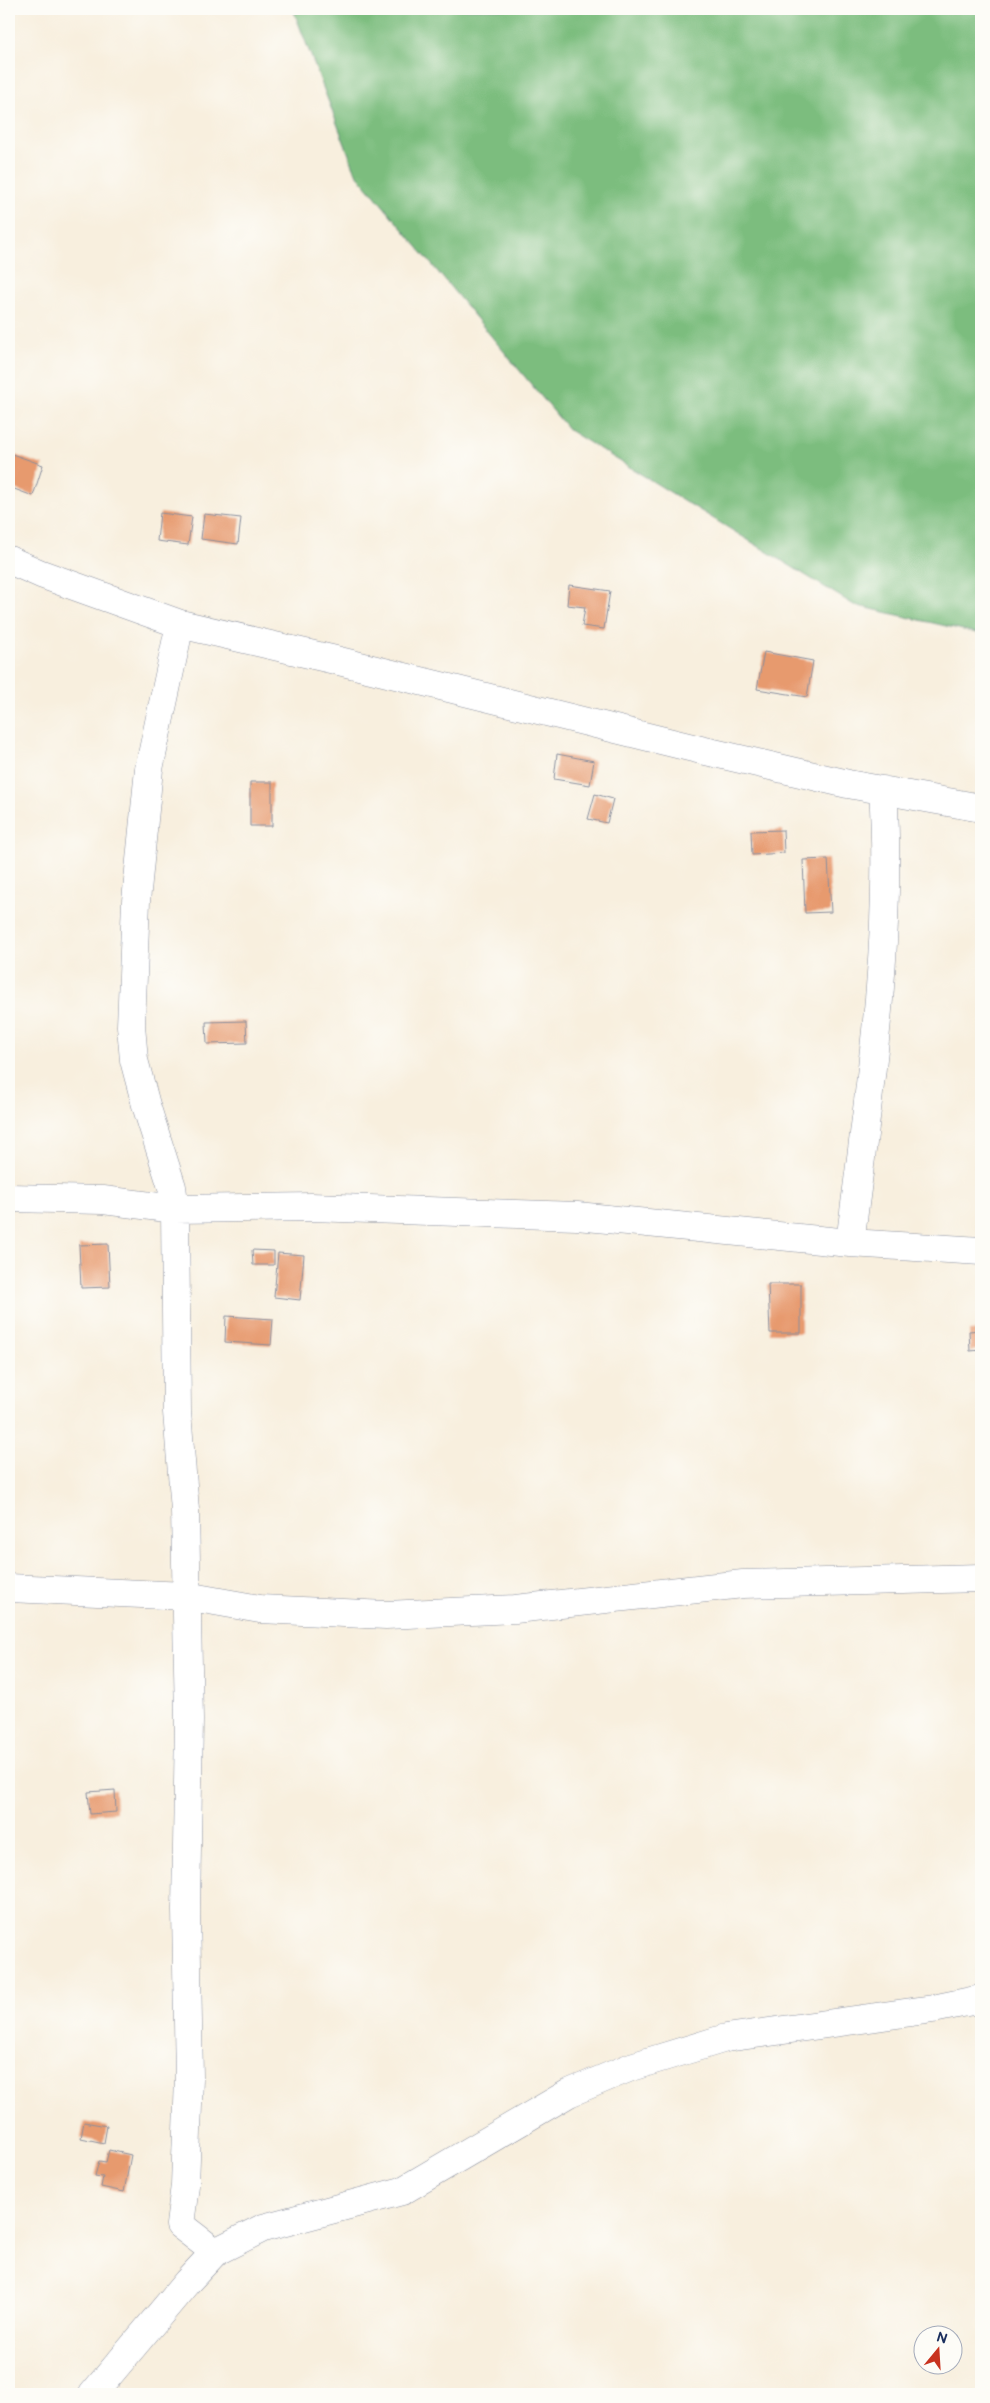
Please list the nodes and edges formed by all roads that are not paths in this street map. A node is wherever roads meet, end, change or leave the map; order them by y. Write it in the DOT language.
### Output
graph roads {
  1 [pos="9,560"];
  2 [pos="180,624"];
  3 [pos="883,790"];
  4 [pos="981,808"];
  5 [pos="9,1198"];
  6 [pos="175,1209"];
  7 [pos="850,1243"];
  8 [pos="981,1251"];
  9 [pos="981,1578"];
  10 [pos="9,1588"];
  11 [pos="186,1596"];
  12 [pos="981,1999"];
  13 [pos="215,2252"];
  14 [pos="93,2394"];
  1 -- 2 [label="street"];
  2 -- 3 [label="street"];
  2 -- 6 [label="street"];
  3 -- 4 [label="street"];
  3 -- 7 [label="street"];
  5 -- 6 [label="street"];
  6 -- 7 [label="street"];
  6 -- 11 [label="street"];
  7 -- 8 [label="street"];
  9 -- 11 [label="street"];
  10 -- 11 [label="street"];
  11 -- 13 [label="street"];
  12 -- 13 [label="street"];
  13 -- 14 [label="street"];
}
